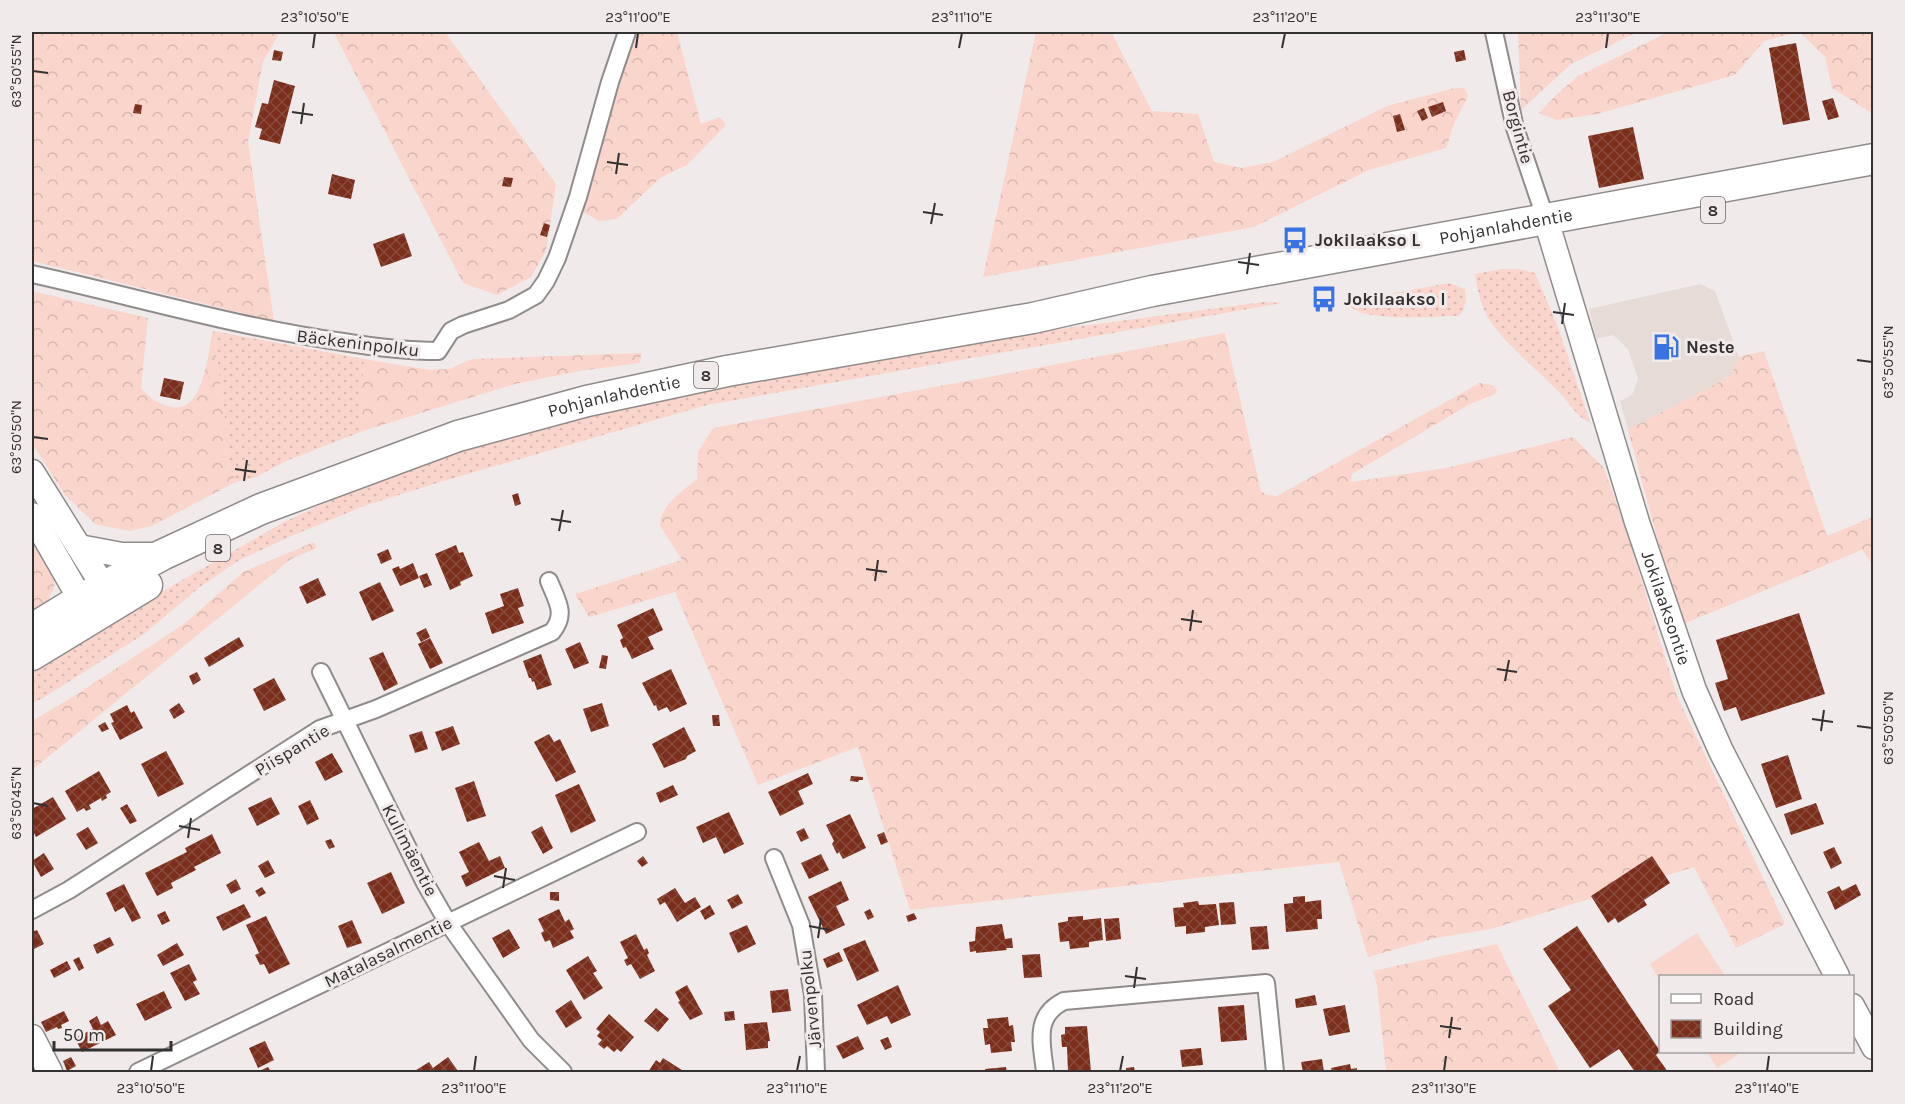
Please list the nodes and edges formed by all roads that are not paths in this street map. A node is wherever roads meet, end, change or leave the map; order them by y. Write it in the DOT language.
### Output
graph roads {
  1 [pos="627,32"];
  2 [pos="1494,32"];
  3 [pos="1874,159"];
  4 [pos="1874,179"];
  5 [pos="1549,230"];
  6 [pos="32,274"];
  7 [pos="32,472"];
  8 [pos="345,478"];
  9 [pos="32,515"];
  10 [pos="79,547"];
  11 [pos="162,555"];
  12 [pos="549,581"];
  13 [pos="98,602"];
  14 [pos="32,629"];
  15 [pos="32,656"];
  16 [pos="321,672"];
  17 [pos="345,720"];
  18 [pos="638,832"];
  19 [pos="774,858"];
  20 [pos="32,910"];
  21 [pos="448,923"];
  22 [pos="1836,975"];
  23 [pos="1854,1010"];
  24 [pos="32,1038"];
  25 [pos="1874,1047"];
  26 [pos="50,1072"];
  27 [pos="138,1072"];
  28 [pos="563,1072"];
  29 [pos="816,1072"];
  30 [pos="1045,1072"];
  31 [pos="1275,1072"];
  1 -- 6 [label="street, Bäckeninpolku"];
  2 -- 5 [label="street, Borgintie"];
  3 -- 5 [label="highway, Pohjanlahdentie / 8"];
  4 -- 5 [label="highway, Pohjanlahdentie / 8"];
  5 -- 8 [label="highway, Pohjanlahdentie / 8"];
  5 -- 22 [label="street, Jokilaaksontie"];
  7 -- 10 [label="street"];
  8 -- 11 [label="highway, Pohjanlahdentie / 8"];
  8 -- 13 [label="highway, Pohjanlahdentie / 8"];
  9 -- 13 [label="street"];
  10 -- 11 [label="street"];
  10 -- 13 [label="street"];
  11 -- 13 [label="highway, Pohjanlahdentie / 8"];
  12 -- 17 [label="street, Piispantie"];
  13 -- 14 [label="highway, 8"];
  13 -- 15 [label="highway, 8"];
  16 -- 17 [label="street, Kulimäentie"];
  17 -- 20 [label="street, Piispantie"];
  17 -- 21 [label="street, Kulimäentie"];
  18 -- 21 [label="street, Matalasalmentie"];
  19 -- 29 [label="street, Järvenpolku"];
  21 -- 27 [label="street, Matalasalmentie"];
  21 -- 28 [label="street, Kulimäentie"];
  23 -- 25 [label="street"];
  24 -- 26 [label="street"];
  30 -- 31 [label="street"];
}
